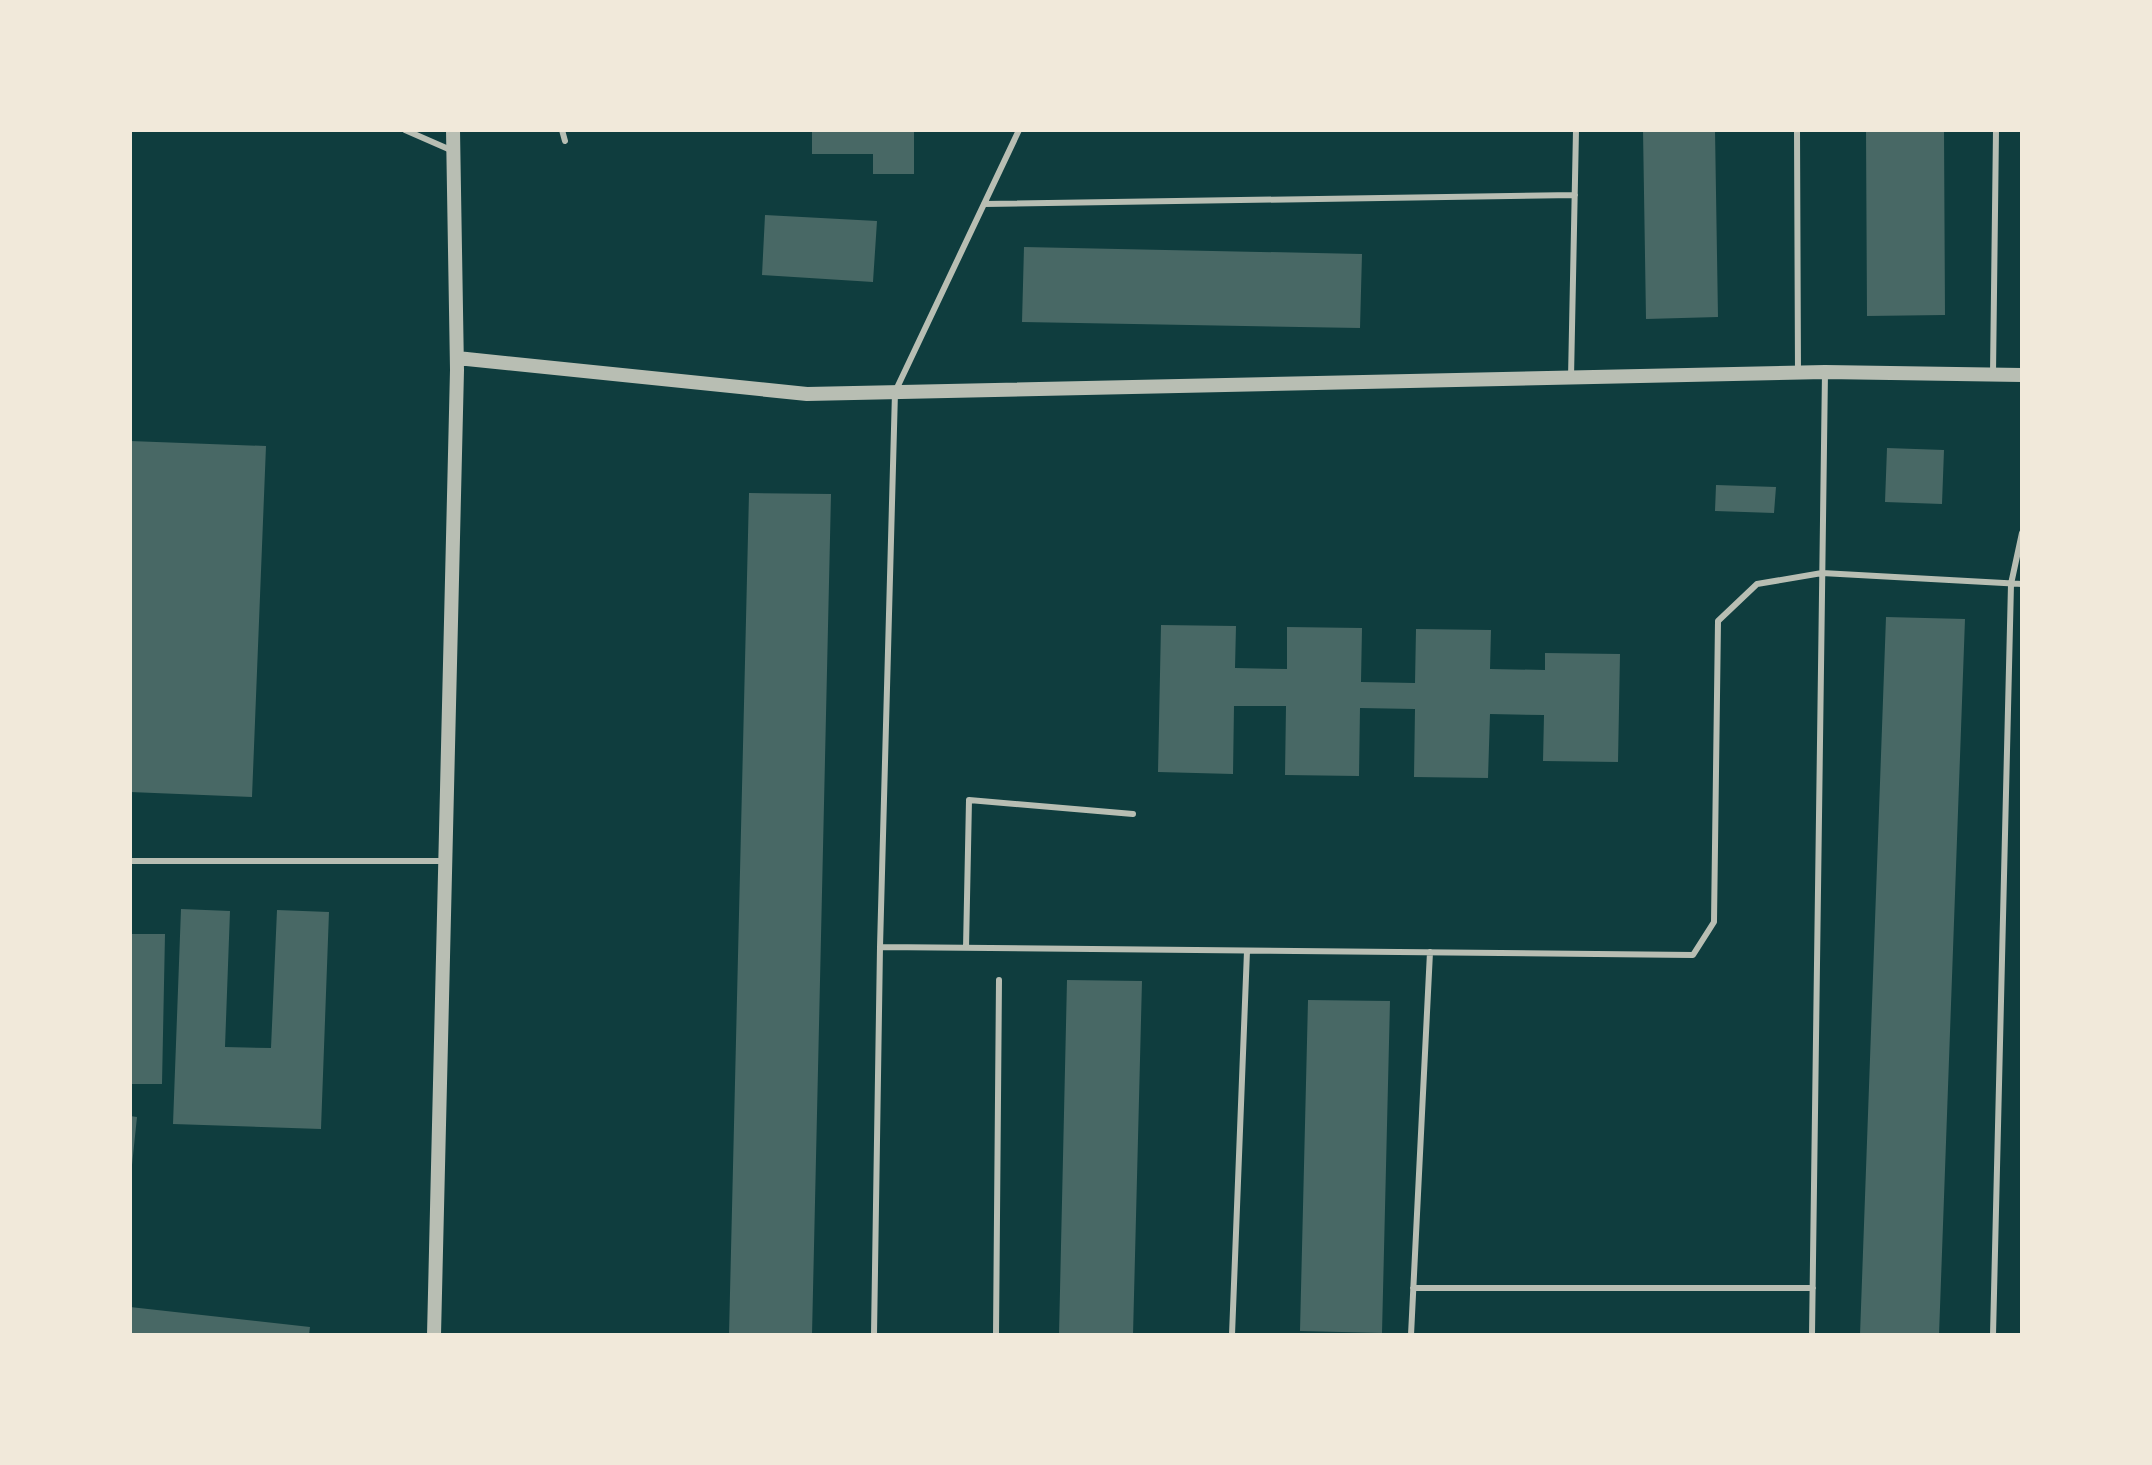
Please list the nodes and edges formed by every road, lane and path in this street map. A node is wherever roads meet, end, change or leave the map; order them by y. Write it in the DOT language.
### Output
graph roads {
  1 [pos="405,130"];
  2 [pos="453,130"];
  3 [pos="562,130"];
  4 [pos="1019,130"];
  5 [pos="1576,130"];
  6 [pos="1797,130"];
  7 [pos="1996,130"];
  8 [pos="565,141"];
  9 [pos="454,151"];
  10 [pos="1575,195"];
  11 [pos="984,204"];
  12 [pos="457,358"];
  13 [pos="1825,372"];
  14 [pos="1798,373"];
  15 [pos="1993,375"];
  16 [pos="2022,375"];
  17 [pos="1571,378"];
  18 [pos="895,392"];
  19 [pos="2022,533"];
  20 [pos="1822,573"];
  21 [pos="2011,584"];
  22 [pos="2022,584"];
  23 [pos="1133,814"];
  24 [pos="130,861"];
  25 [pos="445,861"];
  26 [pos="880,947"];
  27 [pos="966,948"];
  28 [pos="1247,951"];
  29 [pos="1430,952"];
  30 [pos="999,980"];
  31 [pos="1413,1288"];
  32 [pos="1813,1288"];
  33 [pos="434,1335"];
  34 [pos="874,1335"];
  35 [pos="996,1335"];
  36 [pos="1232,1335"];
  37 [pos="1411,1335"];
  38 [pos="1812,1335"];
  39 [pos="1993,1335"];
  1 -- 9 [label="lane"];
  2 -- 9 [label="street"];
  3 -- 8 [label="lane"];
  4 -- 11 [label="lane"];
  5 -- 10 [label="lane"];
  6 -- 14 [label="lane"];
  7 -- 15 [label="lane"];
  9 -- 12 [label="street"];
  10 -- 11 [label="lane"];
  10 -- 17 [label="lane"];
  11 -- 18 [label="lane"];
  12 -- 18 [label="street"];
  12 -- 25 [label="street"];
  13 -- 14 [label="street"];
  13 -- 15 [label="street"];
  13 -- 20 [label="lane"];
  14 -- 17 [label="street"];
  15 -- 16 [label="street"];
  17 -- 18 [label="street"];
  18 -- 26 [label="lane"];
  19 -- 21 [label="lane"];
  20 -- 21 [label="lane"];
  20 -- 29 [label="lane"];
  20 -- 32 [label="lane"];
  21 -- 22 [label="lane"];
  21 -- 39 [label="lane"];
  23 -- 27 [label="lane"];
  24 -- 25 [label="lane"];
  25 -- 33 [label="street"];
  26 -- 27 [label="lane"];
  26 -- 34 [label="lane"];
  27 -- 28 [label="lane"];
  28 -- 29 [label="lane"];
  28 -- 36 [label="lane"];
  29 -- 31 [label="lane"];
  30 -- 35 [label="lane"];
  31 -- 32 [label="lane"];
  31 -- 37 [label="lane"];
  32 -- 38 [label="lane"];
}
